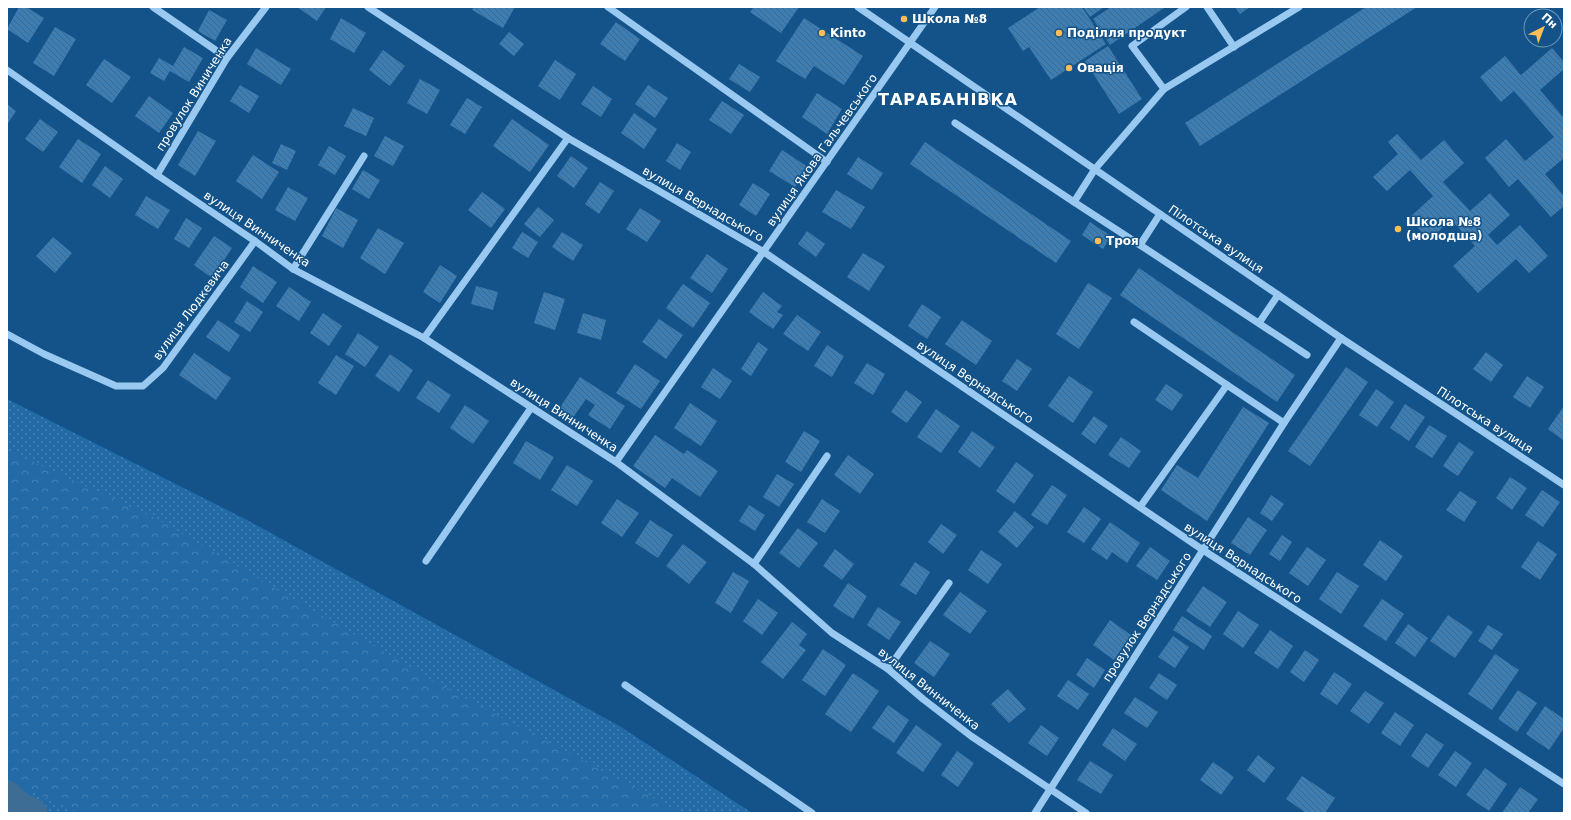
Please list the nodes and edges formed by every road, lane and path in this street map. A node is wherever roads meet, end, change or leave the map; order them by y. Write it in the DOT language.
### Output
graph roads {
  1 [pos="153,7"];
  2 [pos="266,7"];
  3 [pos="368,7"];
  4 [pos="608,7"];
  5 [pos="858,7"];
  6 [pos="935,7"];
  7 [pos="1186,7"];
  8 [pos="1207,7"];
  9 [pos="1297,7"];
  10 [pos="911,42"];
  11 [pos="1234,46"];
  12 [pos="227,58"];
  13 [pos="7,70"];
  14 [pos="1164,89"];
  15 [pos="955,123"];
  16 [pos="568,138"];
  17 [pos="364,156"];
  18 [pos="827,162"];
  19 [pos="1095,169"];
  20 [pos="157,175"];
  21 [pos="1074,202"];
  22 [pos="1160,214"];
  23 [pos="256,240"];
  24 [pos="1140,245"];
  25 [pos="764,252"];
  26 [pos="293,269"];
  27 [pos="1278,295"];
  28 [pos="1134,322"];
  29 [pos="1259,323"];
  30 [pos="7,334"];
  31 [pos="424,338"];
  32 [pos="1340,338"];
  33 [pos="1307,355"];
  34 [pos="1227,384"];
  35 [pos="531,408"];
  36 [pos="1284,423"];
  37 [pos="827,456"];
  38 [pos="616,462"];
  39 [pos="1564,485"];
  40 [pos="1140,507"];
  41 [pos="1203,550"];
  42 [pos="426,561"];
  43 [pos="754,564"];
  44 [pos="949,583"];
  45 [pos="888,669"];
  46 [pos="625,685"];
  47 [pos="1564,784"];
  48 [pos="1051,788"];
  49 [pos="812,813"];
  50 [pos="1035,813"];
  51 [pos="1086,813"];
  1 -- 12 [label="street"];
  2 -- 12 [label="street, провулок Виниченка"];
  3 -- 16 [label="street, вулиця Вернадського"];
  4 -- 18 [label="street"];
  5 -- 10 [label="street, Пілотська вулиця"];
  6 -- 10 [label="street, вулиця Якова Гальчевського"];
  7 -- 14 [label="street"];
  8 -- 11 [label="street"];
  9 -- 11 [label="street"];
  10 -- 18 [label="street, вулиця Якова Гальчевського"];
  10 -- 19 [label="street, Пілотська вулиця"];
  11 -- 14 [label="street"];
  12 -- 20 [label="street, провулок Виниченка"];
  13 -- 20 [label="street, вулиця Винниченка"];
  14 -- 19 [label="street"];
  15 -- 21 [label="street"];
  16 -- 25 [label="street, вулиця Вернадського"];
  16 -- 31 [label="street"];
  17 -- 26 [label="street"];
  18 -- 25 [label="street, вулиця Якова Гальчевського"];
  19 -- 21 [label="street"];
  19 -- 22 [label="street, Пілотська вулиця"];
  20 -- 23 [label="street, вулиця Винниченка"];
  21 -- 24 [label="street"];
  22 -- 24 [label="street"];
  22 -- 27 [label="street, Пілотська вулиця"];
  23 -- 26 [label="street, вулиця Винниченка"];
  23 -- 30 [label="street, вулиця Людкевича"];
  24 -- 29 [label="street"];
  25 -- 38 [label="street, вулиця Якова Гальчевського"];
  25 -- 40 [label="street, вулиця Вернадського"];
  26 -- 31 [label="street, вулиця Винниченка"];
  27 -- 29 [label="street"];
  27 -- 32 [label="street, Пілотська вулиця"];
  28 -- 34 [label="street"];
  29 -- 33 [label="street"];
  31 -- 35 [label="street, вулиця Винниченка"];
  32 -- 36 [label="street, провулок Вернадського"];
  32 -- 39 [label="street, Пілотська вулиця"];
  34 -- 36 [label="street"];
  34 -- 40 [label="street"];
  35 -- 38 [label="street, вулиця Винниченка"];
  35 -- 42 [label="street"];
  36 -- 41 [label="street, провулок Вернадського"];
  37 -- 43 [label="street"];
  38 -- 43 [label="street, вулиця Винниченка"];
  40 -- 41 [label="street, вулиця Вернадського"];
  41 -- 47 [label="street, вулиця Вернадського"];
  41 -- 48 [label="street, провулок Вернадського"];
  43 -- 45 [label="street, вулиця Винниченка"];
  44 -- 45 [label="street"];
  45 -- 48 [label="street, вулиця Винниченка"];
  46 -- 49 [label="street"];
  48 -- 50 [label="street, провулок Вернадського"];
  48 -- 51 [label="street, вулиця Винниченка"];
}
